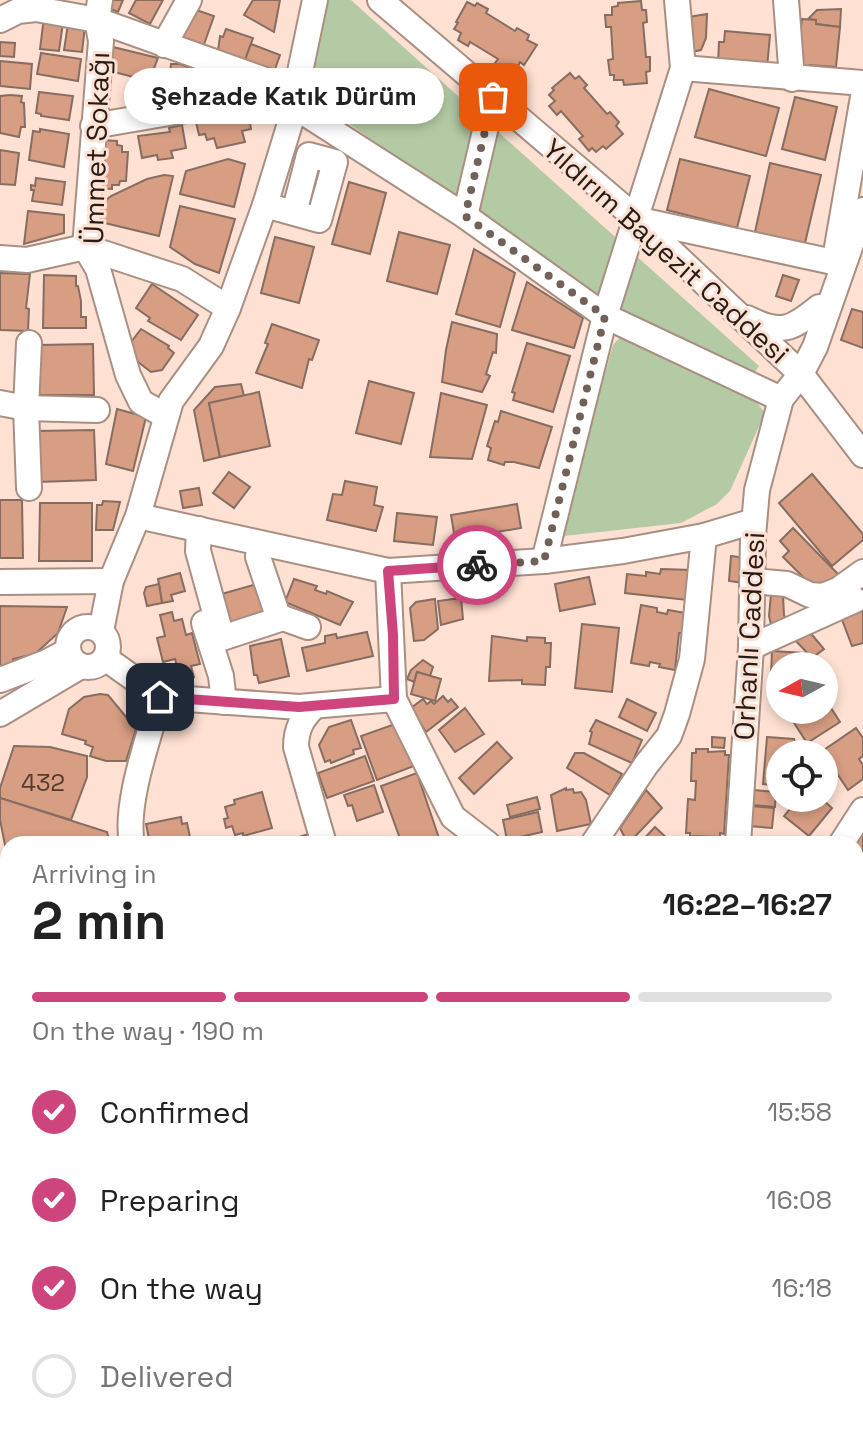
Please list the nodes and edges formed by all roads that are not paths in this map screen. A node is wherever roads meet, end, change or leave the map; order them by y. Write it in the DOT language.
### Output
graph roads {
  1 [pos="189,0"];
  2 [pos="315,0"];
  3 [pos="380,0"];
  4 [pos="677,0"];
  5 [pos="786,0"];
  6 [pos="98,10"];
  7 [pos="0,20"];
  8 [pos="164,45"];
  9 [pos="683,68"];
  10 [pos="792,79"];
  11 [pos="863,83"];
  12 [pos="493,97"];
  13 [pos="863,97"];
  14 [pos="295,99"];
  15 [pos="93,126"];
  16 [pos="265,205"];
  17 [pos="863,210"];
  18 [pos="294,213"];
  19 [pos="465,216"];
  20 [pos="637,219"];
  21 [pos="85,247"];
  22 [pos="0,258"];
  23 [pos="833,262"];
  24 [pos="819,307"];
  25 [pos="228,308"];
  26 [pos="736,313"];
  27 [pos="605,316"];
  28 [pos="29,343"];
  29 [pos="801,374"];
  30 [pos="781,399"];
  31 [pos="0,403"];
  32 [pos="26,408"];
  33 [pos="97,410"];
  34 [pos="166,416"];
  35 [pos="863,455"];
  36 [pos="29,488"];
  37 [pos="138,516"];
  38 [pos="754,521"];
  39 [pos="199,529"];
  40 [pos="704,536"];
  41 [pos="259,543"];
  42 [pos="544,561"];
  43 [pos="388,571"];
  44 [pos="863,572"];
  45 [pos="111,581"];
  46 [pos="752,581"];
  47 [pos="0,582"];
  48 [pos="192,585"];
  49 [pos="855,600"];
  50 [pos="279,619"];
  51 [pos="308,627"];
  52 [pos="101,631"];
  53 [pos="751,647"];
  54 [pos="105,658"];
  55 [pos="75,659"];
  56 [pos="0,680"];
  57 [pos="160,697"];
  58 [pos="394,699"];
  59 [pos="224,702"];
  60 [pos="315,706"];
  61 [pos="0,714"];
  62 [pos="863,810"];
  63 [pos="131,836"];
  64 [pos="322,836"];
  65 [pos="478,836"];
  66 [pos="599,836"];
  67 [pos="739,836"];
  68 [pos="846,836"];
  1 -- 8 [label="street"];
  2 -- 14 [label="street"];
  3 -- 12 [label="street, Yıldırım Bayezit Caddesi"];
  4 -- 9 [label="street"];
  5 -- 10 [label="street"];
  6 -- 7 [label="street"];
  6 -- 8 [label="street"];
  6 -- 15 [label="street, Ümmet Sokağı"];
  8 -- 14 [label="street"];
  9 -- 10 [label="street"];
  9 -- 20 [label="street"];
  10 -- 11 [label="street"];
  12 -- 19 [label="street"];
  12 -- 20 [label="street, Yıldırım Bayezit Caddesi"];
  13 -- 23 [label="street"];
  14 -- 15 [label="street"];
  14 -- 16 [label="street"];
  14 -- 19 [label="street"];
  15 -- 21 [label="street, Ümmet Sokağı"];
  16 -- 18 [label="street"];
  16 -- 25 [label="street"];
  17 -- 29 [label="street, Orhanlı Caddesi"];
  19 -- 27 [label="street"];
  20 -- 23 [label="street"];
  20 -- 26 [label="street, Yıldırım Bayezit Caddesi"];
  20 -- 27 [label="street"];
  21 -- 22 [label="street"];
  21 -- 25 [label="street"];
  21 -- 34 [label="street, Ümmet Sokağı"];
  23 -- 24 [label="street"];
  24 -- 26 [label="street"];
  24 -- 29 [label="street"];
  25 -- 34 [label="street"];
  26 -- 29 [label="street, Yıldırım Bayezit Caddesi"];
  27 -- 30 [label="street"];
  27 -- 42 [label="street"];
  28 -- 32 [label="street"];
  29 -- 30 [label="street, Orhanlı Caddesi"];
  29 -- 35 [label="street, Yıldırım Bayezit Caddesi"];
  30 -- 38 [label="street, Orhanlı Caddesi"];
  31 -- 32 [label="street"];
  32 -- 33 [label="street"];
  32 -- 36 [label="street"];
  34 -- 37 [label="street"];
  37 -- 39 [label="street"];
  37 -- 45 [label="street"];
  38 -- 40 [label="street"];
  38 -- 46 [label="street, Orhanlı Caddesi"];
  39 -- 41 [label="street"];
  39 -- 50 [label="street"];
  40 -- 42 [label="street"];
  40 -- 66 [label="street"];
  41 -- 43 [label="street"];
  41 -- 50 [label="street"];
  42 -- 43 [label="street"];
  43 -- 58 [label="street"];
  44 -- 46 [label="street"];
  45 -- 47 [label="street"];
  45 -- 52 [label="street"];
  46 -- 53 [label="street, Orhanlı Caddesi"];
  48 -- 59 [label="street"];
  49 -- 53 [label="street"];
  50 -- 51 [label="street"];
  52 -- 54 [label="street"];
  52 -- 55 [label="street"];
  53 -- 67 [label="street, Orhanlı Caddesi"];
  54 -- 55 [label="street"];
  54 -- 57 [label="street"];
  55 -- 56 [label="street"];
  55 -- 61 [label="street"];
  57 -- 59 [label="street"];
  57 -- 63 [label="street"];
  58 -- 60 [label="street"];
  58 -- 65 [label="street"];
  59 -- 60 [label="street"];
  60 -- 64 [label="street"];
  62 -- 68 [label="street"];
}
